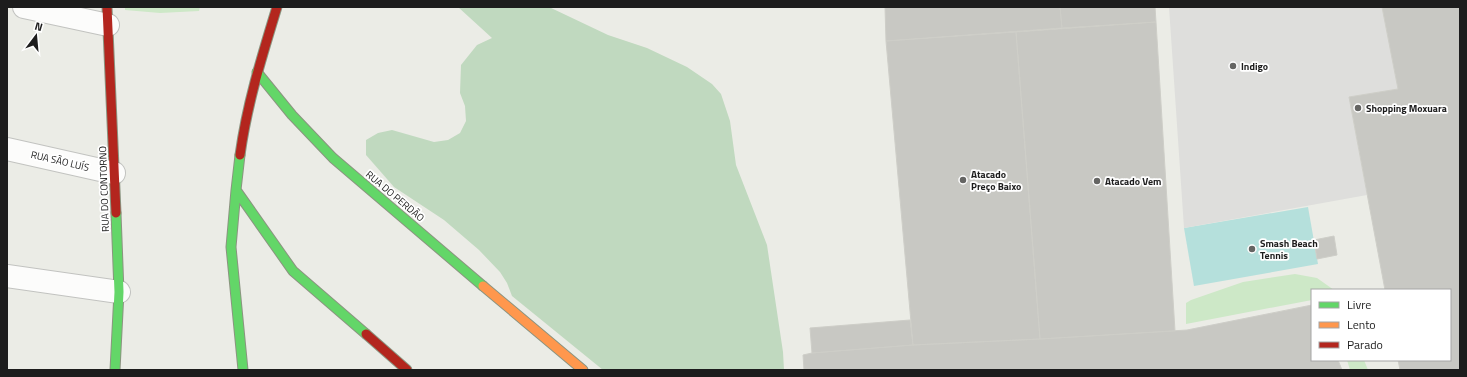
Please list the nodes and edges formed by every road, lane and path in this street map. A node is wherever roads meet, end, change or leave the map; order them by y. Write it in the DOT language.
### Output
graph roads {
  1 [pos="24,7"];
  2 [pos="277,7"];
  3 [pos="108,16"];
  4 [pos="257,72"];
  5 [pos="7,149"];
  6 [pos="114,173"];
  7 [pos="236,190"];
  8 [pos="7,276"];
  9 [pos="119,292"];
  10 [pos="115,370"];
  11 [pos="243,370"];
  12 [pos="407,370"];
  13 [pos="583,370"];
  1 -- 3 [label="street"];
  2 -- 4 [label="street"];
  3 -- 6 [label="street, RUA DO CONTORNO"];
  4 -- 7 [label="street"];
  4 -- 13 [label="street, RUA DO PERDÃO"];
  5 -- 6 [label="street, RUA SÃO LUÍS"];
  6 -- 9 [label="street, RUA DO CONTORNO"];
  7 -- 11 [label="street"];
  7 -- 12 [label="street"];
  8 -- 9 [label="street"];
  9 -- 10 [label="street, RUA DO CONTORNO"];
}
